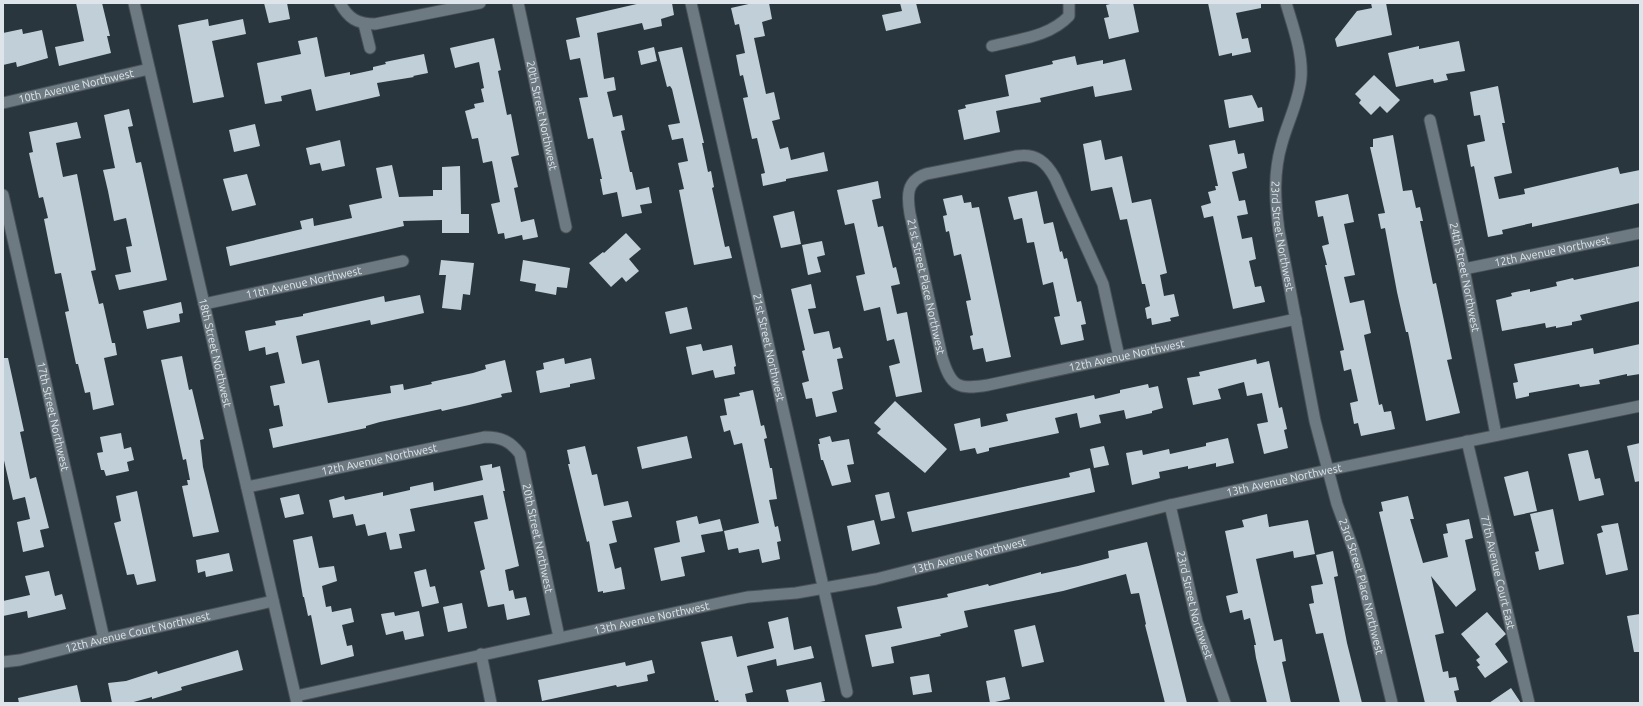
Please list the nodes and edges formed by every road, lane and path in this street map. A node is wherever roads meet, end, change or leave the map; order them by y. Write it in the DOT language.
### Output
graph roads {
  1 [pos="134,3"];
  2 [pos="340,3"];
  3 [pos="480,3"];
  4 [pos="518,3"];
  5 [pos="691,3"];
  6 [pos="1069,3"];
  7 [pos="1286,3"];
  8 [pos="364,24"];
  9 [pos="992,46"];
  10 [pos="370,48"];
  11 [pos="149,69"];
  12 [pos="3,103"];
  13 [pos="1430,120"];
  14 [pos="3,195"];
  15 [pos="566,227"];
  16 [pos="1640,233"];
  17 [pos="403,261"];
  18 [pos="1464,269"];
  19 [pos="204,304"];
  20 [pos="1296,319"];
  21 [pos="1119,357"];
  22 [pos="957,385"];
  23 [pos="1640,406"];
  24 [pos="1496,435"];
  25 [pos="1468,441"];
  26 [pos="509,444"];
  27 [pos="1328,470"];
  28 [pos="247,487"];
  29 [pos="1170,505"];
  30 [pos="824,587"];
  31 [pos="273,601"];
  32 [pos="559,637"];
  33 [pos="104,639"];
  34 [pos="481,654"];
  35 [pos="3,662"];
  36 [pos="847,692"];
  37 [pos="296,699"];
  38 [pos="491,703"];
  39 [pos="1225,703"];
  40 [pos="1392,703"];
  41 [pos="1529,703"];
  1 -- 11 [label="street, 18th Street Northwest"];
  2 -- 8 [label="street"];
  3 -- 8 [label="street"];
  4 -- 15 [label="street, 20th Street Northwest"];
  5 -- 30 [label="street, 21st Street Northwest"];
  6 -- 9 [label="street"];
  7 -- 20 [label="street, 23rd Street Northwest"];
  8 -- 10 [label="street"];
  11 -- 12 [label="street, 10th Avenue Northwest"];
  11 -- 19 [label="street, 18th Street Northwest"];
  13 -- 18 [label="street, 24th Street Northwest"];
  14 -- 33 [label="street, 17th Street Northwest"];
  16 -- 18 [label="street, 12th Avenue Northwest"];
  17 -- 19 [label="street, 11th Avenue Northwest"];
  18 -- 24 [label="street, 24th Street Northwest"];
  19 -- 28 [label="street, 18th Street Northwest"];
  20 -- 21 [label="street, 12th Avenue Northwest"];
  20 -- 27 [label="street, 23rd Street Northwest"];
  21 -- 22 [label="street, 12th Avenue Northwest"];
  21 -- 22 [label="street, 21st Street Place Northwest"];
  23 -- 24 [label="street, 13th Avenue Northwest"];
  24 -- 25 [label="street, 13th Avenue Northwest"];
  25 -- 27 [label="street, 13th Avenue Northwest"];
  25 -- 41 [label="street, 77th Avenue Court East"];
  26 -- 28 [label="street, 12th Avenue Northwest"];
  26 -- 32 [label="street, 20th Street Northwest"];
  27 -- 29 [label="street, 13th Avenue Northwest"];
  27 -- 40 [label="street, 23rd Street Place Northwest"];
  28 -- 31 [label="street, 18th Street Northwest"];
  29 -- 30 [label="street, 13th Avenue Northwest"];
  29 -- 39 [label="street, 23rd Street Northwest"];
  30 -- 32 [label="street, 13th Avenue Northwest"];
  30 -- 36 [label="street, 21st Street Northwest"];
  31 -- 33 [label="street, 12th Avenue Court Northwest"];
  31 -- 37 [label="street, 18th Street Northwest"];
  32 -- 34 [label="street, 13th Avenue Northwest"];
  33 -- 35 [label="street, 12th Avenue Court Northwest"];
  34 -- 37 [label="street, 13th Avenue Northwest"];
  34 -- 38 [label="street"];
}
